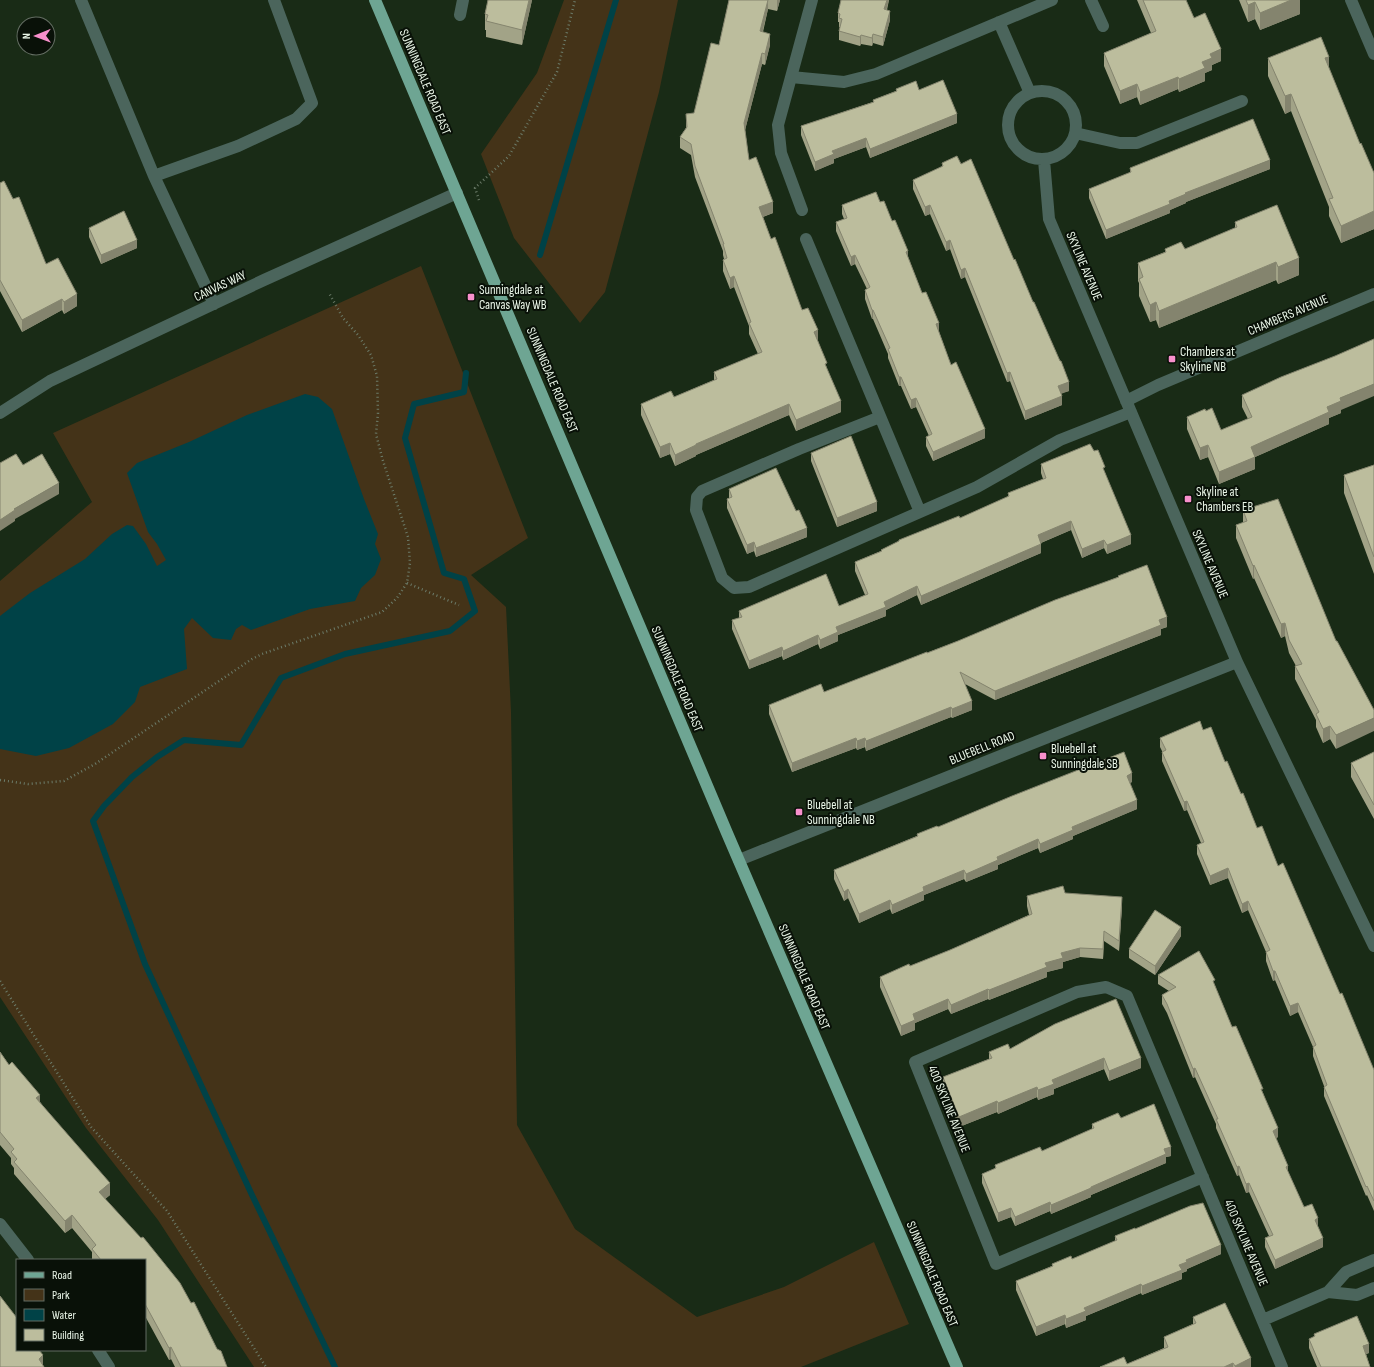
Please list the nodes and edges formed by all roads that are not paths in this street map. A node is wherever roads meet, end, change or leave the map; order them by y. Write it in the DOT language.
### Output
graph roads {
  1 [pos="82,0"];
  2 [pos="274,0"];
  3 [pos="375,0"];
  4 [pos="463,0"];
  5 [pos="812,0"];
  6 [pos="1052,0"];
  7 [pos="1091,0"];
  8 [pos="1351,0"];
  9 [pos="460,14"];
  10 [pos="999,22"];
  11 [pos="1103,26"];
  12 [pos="1374,54"];
  13 [pos="791,77"];
  14 [pos="1030,93"];
  15 [pos="1242,100"];
  16 [pos="1075,133"];
  17 [pos="1044,160"];
  18 [pos="154,176"];
  19 [pos="457,193"];
  20 [pos="802,210"];
  21 [pos="806,239"];
  22 [pos="1374,294"];
  23 [pos="214,304"];
  24 [pos="1128,406"];
  25 [pos="1,411"];
  26 [pos="880,417"];
  27 [pos="920,512"];
  28 [pos="1236,662"];
  29 [pos="739,860"];
  30 [pos="1374,946"];
  31 [pos="1203,1177"];
  32 [pos="0,1224"];
  33 [pos="27,1259"];
  34 [pos="1374,1260"];
  35 [pos="1374,1288"];
  36 [pos="1328,1292"];
  37 [pos="1263,1320"];
  38 [pos="99,1351"];
  39 [pos="109,1367"];
  40 [pos="957,1367"];
  41 [pos="1282,1367"];
  1 -- 18 [label="street"];
  2 -- 18 [label="street"];
  3 -- 19 [label="main road, SUNNINGDALE ROAD EAST"];
  4 -- 9 [label="street"];
  5 -- 13 [label="street"];
  6 -- 10 [label="street"];
  7 -- 11 [label="street"];
  8 -- 12 [label="street"];
  10 -- 13 [label="street"];
  10 -- 14 [label="street"];
  13 -- 20 [label="street"];
  14 -- 16 [label="street"];
  14 -- 17 [label="street"];
  15 -- 16 [label="street"];
  16 -- 17 [label="street"];
  17 -- 24 [label="street, SKYLINE AVENUE"];
  18 -- 23 [label="street"];
  19 -- 23 [label="street, CANVAS WAY"];
  19 -- 29 [label="main road, SUNNINGDALE ROAD EAST"];
  21 -- 26 [label="street"];
  22 -- 24 [label="street, CHAMBERS AVENUE"];
  23 -- 25 [label="street, CANVAS WAY"];
  24 -- 27 [label="street, CHAMBERS AVENUE"];
  24 -- 28 [label="street, SKYLINE AVENUE"];
  26 -- 27 [label="street"];
  26 -- 27 [label="street, CHAMBERS AVENUE"];
  28 -- 29 [label="street, BLUEBELL ROAD"];
  28 -- 30 [label="street, SKYLINE AVENUE"];
  29 -- 40 [label="main road, SUNNINGDALE ROAD EAST"];
  31 -- 31 [label="street, 400 SKYLINE AVENUE"];
  31 -- 37 [label="street, 400 SKYLINE AVENUE"];
  32 -- 33 [label="street"];
  34 -- 36 [label="street"];
  35 -- 36 [label="street"];
  36 -- 37 [label="street"];
  37 -- 41 [label="street, 400 SKYLINE AVENUE"];
  38 -- 39 [label="street"];
}
